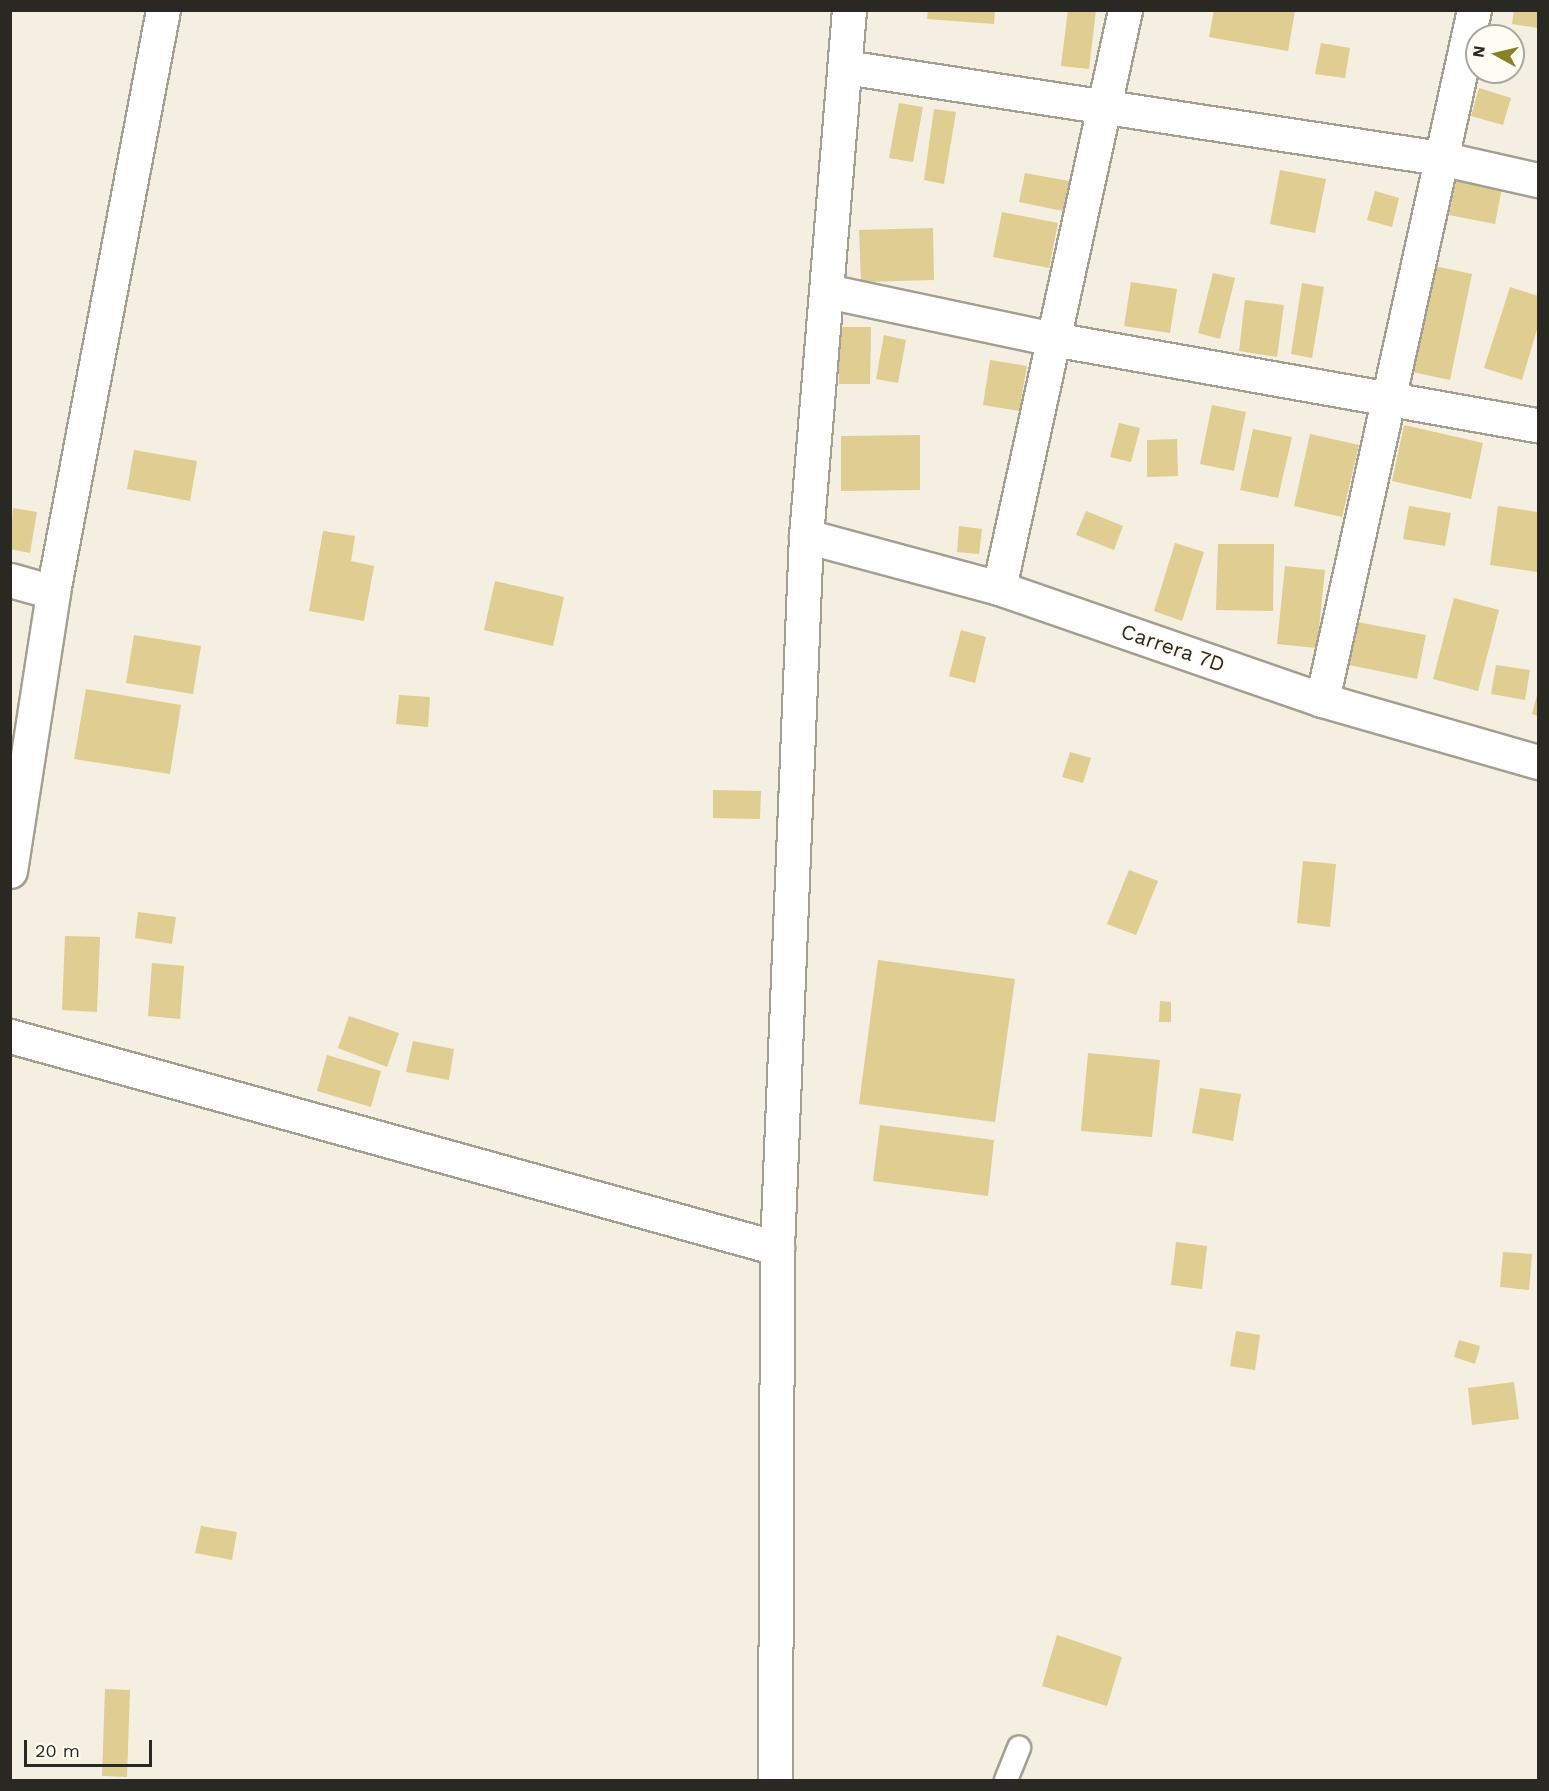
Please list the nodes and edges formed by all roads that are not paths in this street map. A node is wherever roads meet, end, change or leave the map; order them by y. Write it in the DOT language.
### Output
graph roads {
  1 [pos="163,10"];
  2 [pos="849,10"];
  3 [pos="1125,10"];
  4 [pos="1474,10"];
  5 [pos="845,67"];
  6 [pos="1104,108"];
  7 [pos="1440,158"];
  8 [pos="1539,180"];
  9 [pos="826,291"];
  10 [pos="1053,339"];
  11 [pos="1386,398"];
  12 [pos="1539,425"];
  13 [pos="806,536"];
  14 [pos="10,580"];
  15 [pos="999,588"];
  16 [pos="53,592"];
  17 [pos="1322,700"];
  18 [pos="1539,762"];
  19 [pos="10,871"];
  20 [pos="10,1036"];
  21 [pos="777,1248"];
  22 [pos="1019,1747"];
  23 [pos="776,1780"];
  24 [pos="1006,1780"];
  1 -- 16 [label="street"];
  2 -- 5 [label="street"];
  3 -- 6 [label="street"];
  4 -- 7 [label="street"];
  5 -- 6 [label="street"];
  5 -- 9 [label="street"];
  6 -- 7 [label="street"];
  6 -- 10 [label="street"];
  7 -- 8 [label="street"];
  7 -- 11 [label="street"];
  9 -- 10 [label="street"];
  9 -- 13 [label="street"];
  10 -- 11 [label="street"];
  10 -- 15 [label="street"];
  11 -- 12 [label="street"];
  11 -- 17 [label="street"];
  13 -- 15 [label="street, Carrera 7D"];
  13 -- 21 [label="street"];
  14 -- 16 [label="street"];
  15 -- 17 [label="street, Carrera 7D"];
  16 -- 19 [label="street"];
  17 -- 18 [label="street, Carrera 7D"];
  20 -- 21 [label="street"];
  21 -- 23 [label="street"];
  22 -- 24 [label="lane"];
}
